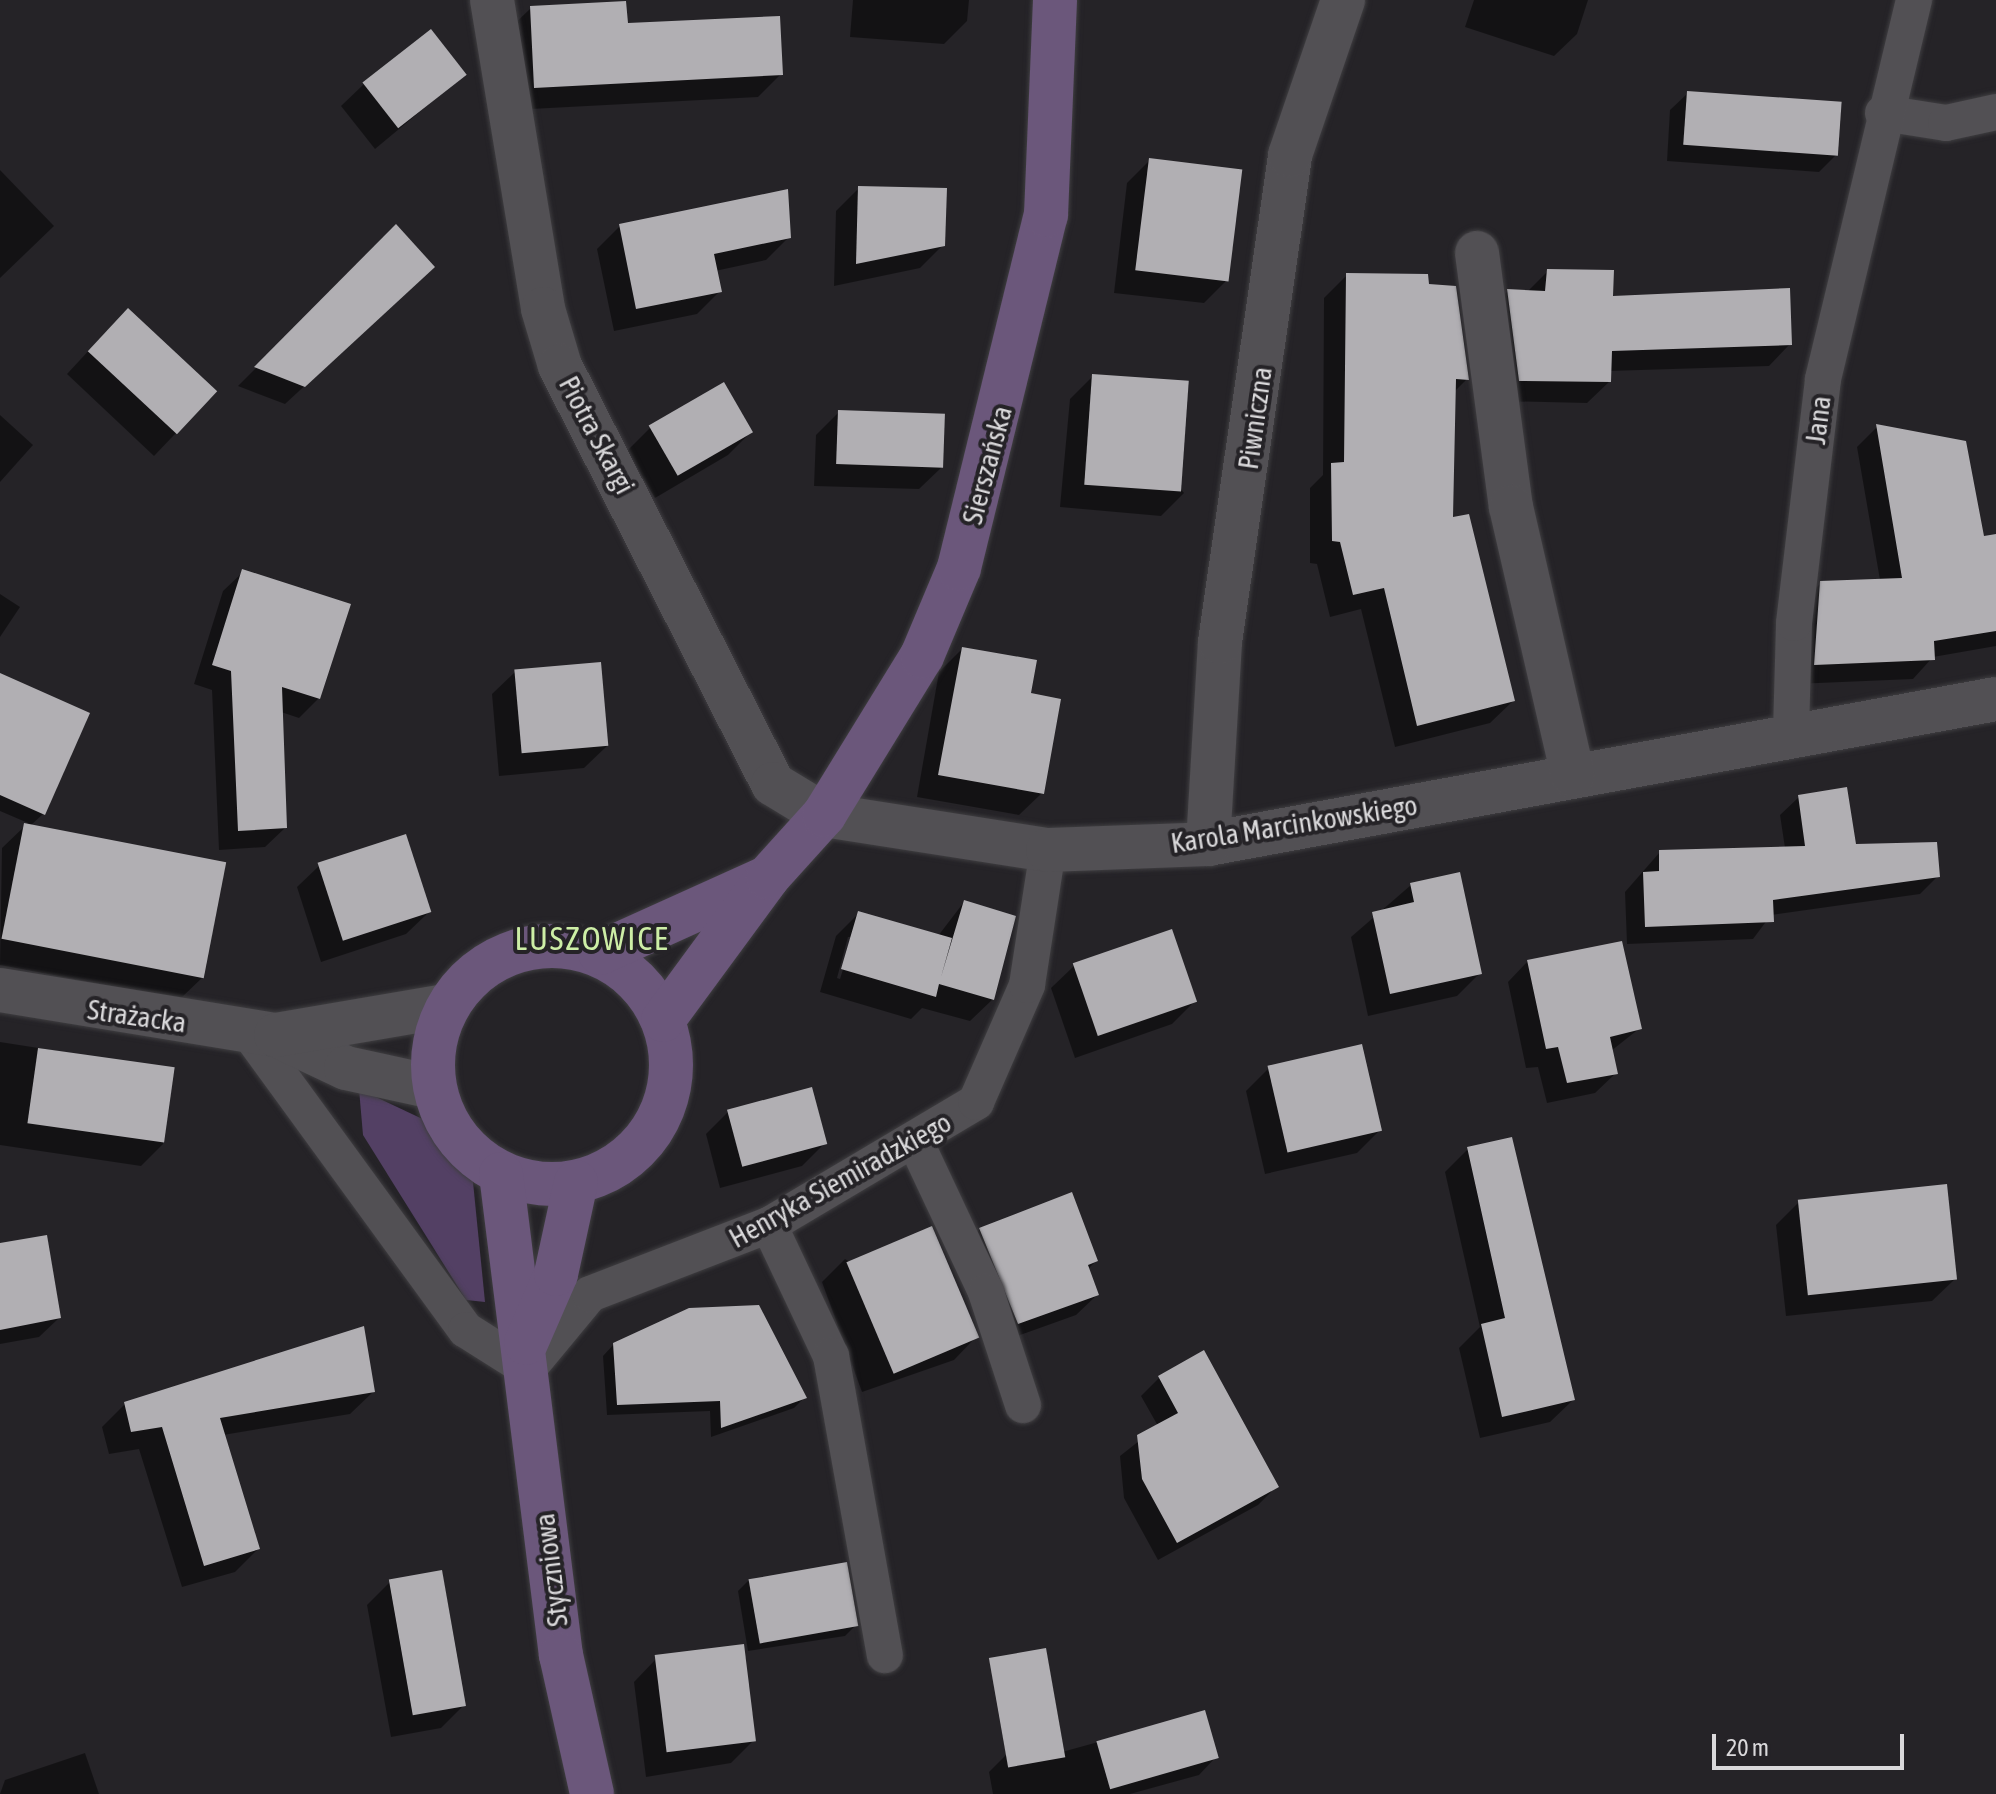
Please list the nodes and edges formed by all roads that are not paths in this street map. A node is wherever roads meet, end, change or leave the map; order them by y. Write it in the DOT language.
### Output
graph roads {
  1 [pos="492,0"];
  2 [pos="1055,0"];
  3 [pos="1343,0"];
  4 [pos="1914,0"];
  5 [pos="1996,112"];
  6 [pos="1883,113"];
  7 [pos="1477,253"];
  8 [pos="1996,699"];
  9 [pos="1791,732"];
  10 [pos="1573,775"];
  11 [pos="824,815"];
  12 [pos="1208,844"];
  13 [pos="1048,850"];
  14 [pos="768,877"];
  15 [pos="600,953"];
  16 [pos="0,990"];
  17 [pos="446,1006"];
  18 [pos="663,1020"];
  19 [pos="261,1032"];
  20 [pos="433,1087"];
  21 [pos="916,1143"];
  22 [pos="501,1174"];
  23 [pos="576,1182"];
  24 [pos="769,1225"];
  25 [pos="527,1356"];
  26 [pos="1023,1405"];
  27 [pos="885,1655"];
  28 [pos="592,1794"];
  1 -- 11 [label="street, Piotra Skargi"];
  2 -- 11 [label="street, Sierszańska"];
  3 -- 12 [label="street, Piwniczna"];
  4 -- 6 [label="lane, Jana"];
  5 -- 6 [label="lane"];
  6 -- 9 [label="lane, Jana"];
  7 -- 10 [label="street"];
  8 -- 9 [label="street, Karola Marcinkowskiego"];
  9 -- 10 [label="street, Karola Marcinkowskiego"];
  10 -- 12 [label="street, Karola Marcinkowskiego"];
  11 -- 13 [label="street, Karola Marcinkowskiego"];
  11 -- 14 [label="street, Sierszańska"];
  12 -- 13 [label="street, Karola Marcinkowskiego"];
  13 -- 21 [label="lane, Henryka Siemiradzkiego"];
  14 -- 15 [label="street, Sierszańska"];
  14 -- 18 [label="street, Sierszańska"];
  15 -- 17 [label="street"];
  15 -- 18 [label="street"];
  16 -- 19 [label="street, Strażacka"];
  17 -- 19 [label="street, Strażacka"];
  17 -- 20 [label="street"];
  18 -- 23 [label="street"];
  19 -- 20 [label="street, Strażacka"];
  19 -- 25 [label="lane"];
  20 -- 22 [label="street"];
  21 -- 24 [label="lane, Henryka Siemiradzkiego"];
  21 -- 26 [label="lane"];
  22 -- 23 [label="street"];
  22 -- 25 [label="street, Styczniowa"];
  23 -- 25 [label="street"];
  24 -- 25 [label="lane, Henryka Siemiradzkiego"];
  24 -- 27 [label="lane"];
  25 -- 28 [label="street, Styczniowa"];
}
